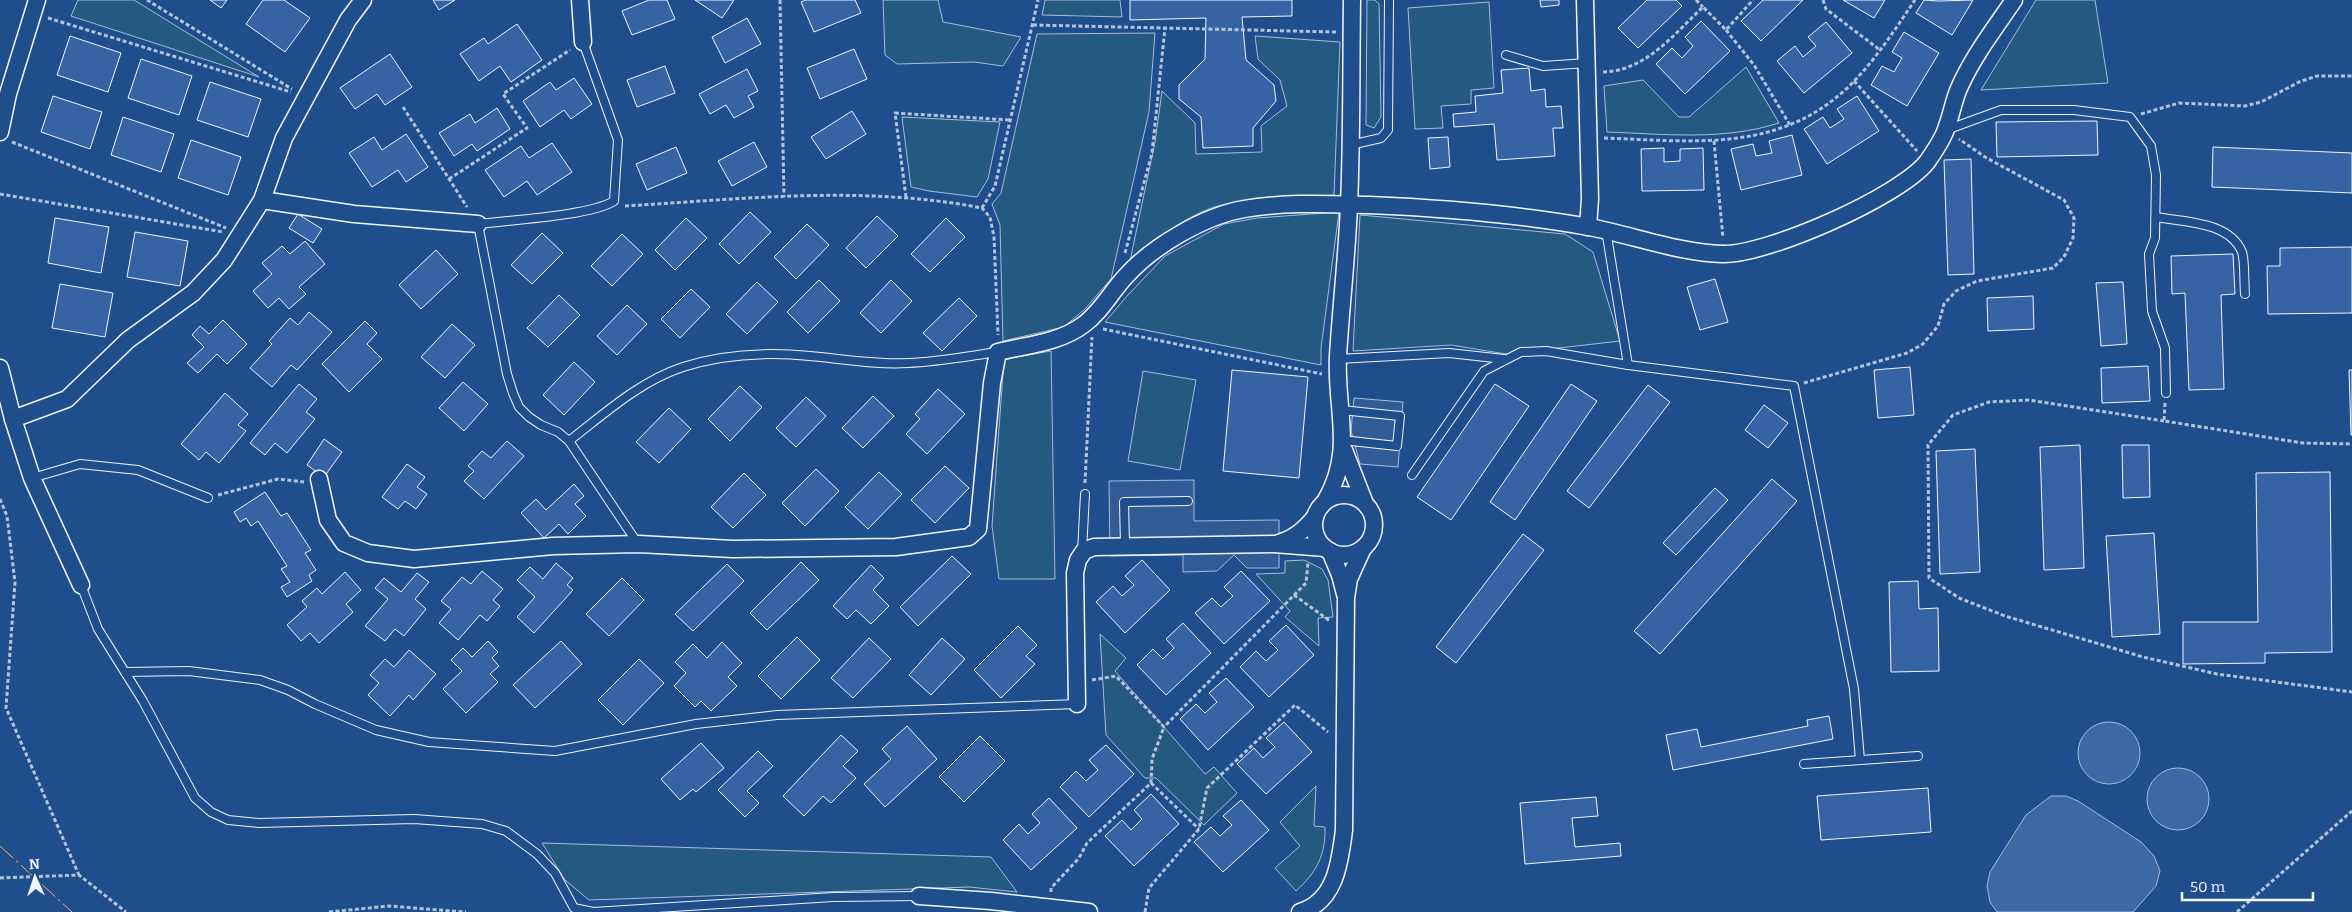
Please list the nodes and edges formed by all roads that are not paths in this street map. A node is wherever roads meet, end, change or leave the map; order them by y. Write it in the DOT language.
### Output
graph roads {
  1 [pos="363,0"];
  2 [pos="580,0"];
  3 [pos="1352,0"];
  4 [pos="1389,0"];
  5 [pos="1585,0"];
  6 [pos="2014,0"];
  7 [pos="34,7"];
  8 [pos="583,42"];
  9 [pos="1506,54"];
  10 [pos="1587,68"];
  11 [pos="1946,130"];
  12 [pos="5,136"];
  13 [pos="1350,145"];
  14 [pos="262,200"];
  15 [pos="1349,204"];
  16 [pos="2156,217"];
  17 [pos="478,224"];
  18 [pos="1588,227"];
  19 [pos="1606,230"];
  20 [pos="2245,294"];
  21 [pos="998,352"];
  22 [pos="1338,359"];
  23 [pos="1504,359"];
  24 [pos="1628,365"];
  25 [pos="0,368"];
  26 [pos="2166,393"];
  27 [pos="1341,410"];
  28 [pos="13,419"];
  29 [pos="569,441"];
  30 [pos="1342,442"];
  31 [pos="1412,475"];
  32 [pos="32,478"];
  33 [pos="320,482"];
  34 [pos="1085,494"];
  35 [pos="208,498"];
  36 [pos="1326,500"];
  37 [pos="1188,501"];
  38 [pos="1364,501"];
  39 [pos="1315,517"];
  40 [pos="638,544"];
  41 [pos="1274,544"];
  42 [pos="1125,546"];
  43 [pos="1322,548"];
  44 [pos="1363,548"];
  45 [pos="1082,554"];
  46 [pos="81,585"];
  47 [pos="1346,598"];
  48 [pos="125,672"];
  49 [pos="1077,704"];
  50 [pos="1918,756"];
  51 [pos="1860,760"];
  52 [pos="1804,764"];
  53 [pos="919,896"];
  54 [pos="1089,912"];
  55 [pos="1300,912"];
  1 -- 14 [label="street"];
  2 -- 8 [label="street"];
  3 -- 13 [label="street"];
  4 -- 13 [label="lane"];
  5 -- 10 [label="street"];
  6 -- 11 [label="street"];
  7 -- 12 [label="street"];
  8 -- 17 [label="lane"];
  9 -- 10 [label="lane"];
  10 -- 18 [label="street"];
  11 -- 16 [label="lane"];
  11 -- 19 [label="street"];
  13 -- 15 [label="street"];
  14 -- 17 [label="street"];
  14 -- 28 [label="street"];
  15 -- 18 [label="street"];
  15 -- 21 [label="street"];
  15 -- 22 [label="street"];
  16 -- 20 [label="lane"];
  16 -- 26 [label="lane"];
  17 -- 29 [label="lane"];
  18 -- 19 [label="street"];
  19 -- 24 [label="lane"];
  21 -- 29 [label="lane"];
  21 -- 40 [label="street"];
  22 -- 23 [label="lane"];
  22 -- 27 [label="street"];
  23 -- 24 [label="lane"];
  23 -- 31 [label="lane"];
  24 -- 51 [label="lane"];
  25 -- 28 [label="street"];
  27 -- 30 [label="street"];
  27 -- 30 [label="lane"];
  28 -- 32 [label="street"];
  29 -- 40 [label="lane"];
  30 -- 36 [label="street"];
  30 -- 38 [label="street"];
  32 -- 35 [label="lane"];
  32 -- 46 [label="street"];
  33 -- 40 [label="street"];
  34 -- 45 [label="lane"];
  36 -- 38 [label="street"];
  36 -- 39 [label="street"];
  37 -- 42 [label="lane"];
  38 -- 44 [label="street"];
  39 -- 41 [label="street"];
  39 -- 43 [label="street"];
  41 -- 42 [label="street"];
  41 -- 43 [label="street"];
  42 -- 45 [label="street"];
  43 -- 44 [label="street"];
  43 -- 47 [label="street"];
  44 -- 47 [label="street"];
  45 -- 49 [label="street"];
  46 -- 48 [label="lane"];
  47 -- 55 [label="street"];
  48 -- 49 [label="lane"];
  48 -- 53 [label="lane"];
  50 -- 51 [label="lane"];
  51 -- 52 [label="lane"];
  53 -- 54 [label="street"];
}
